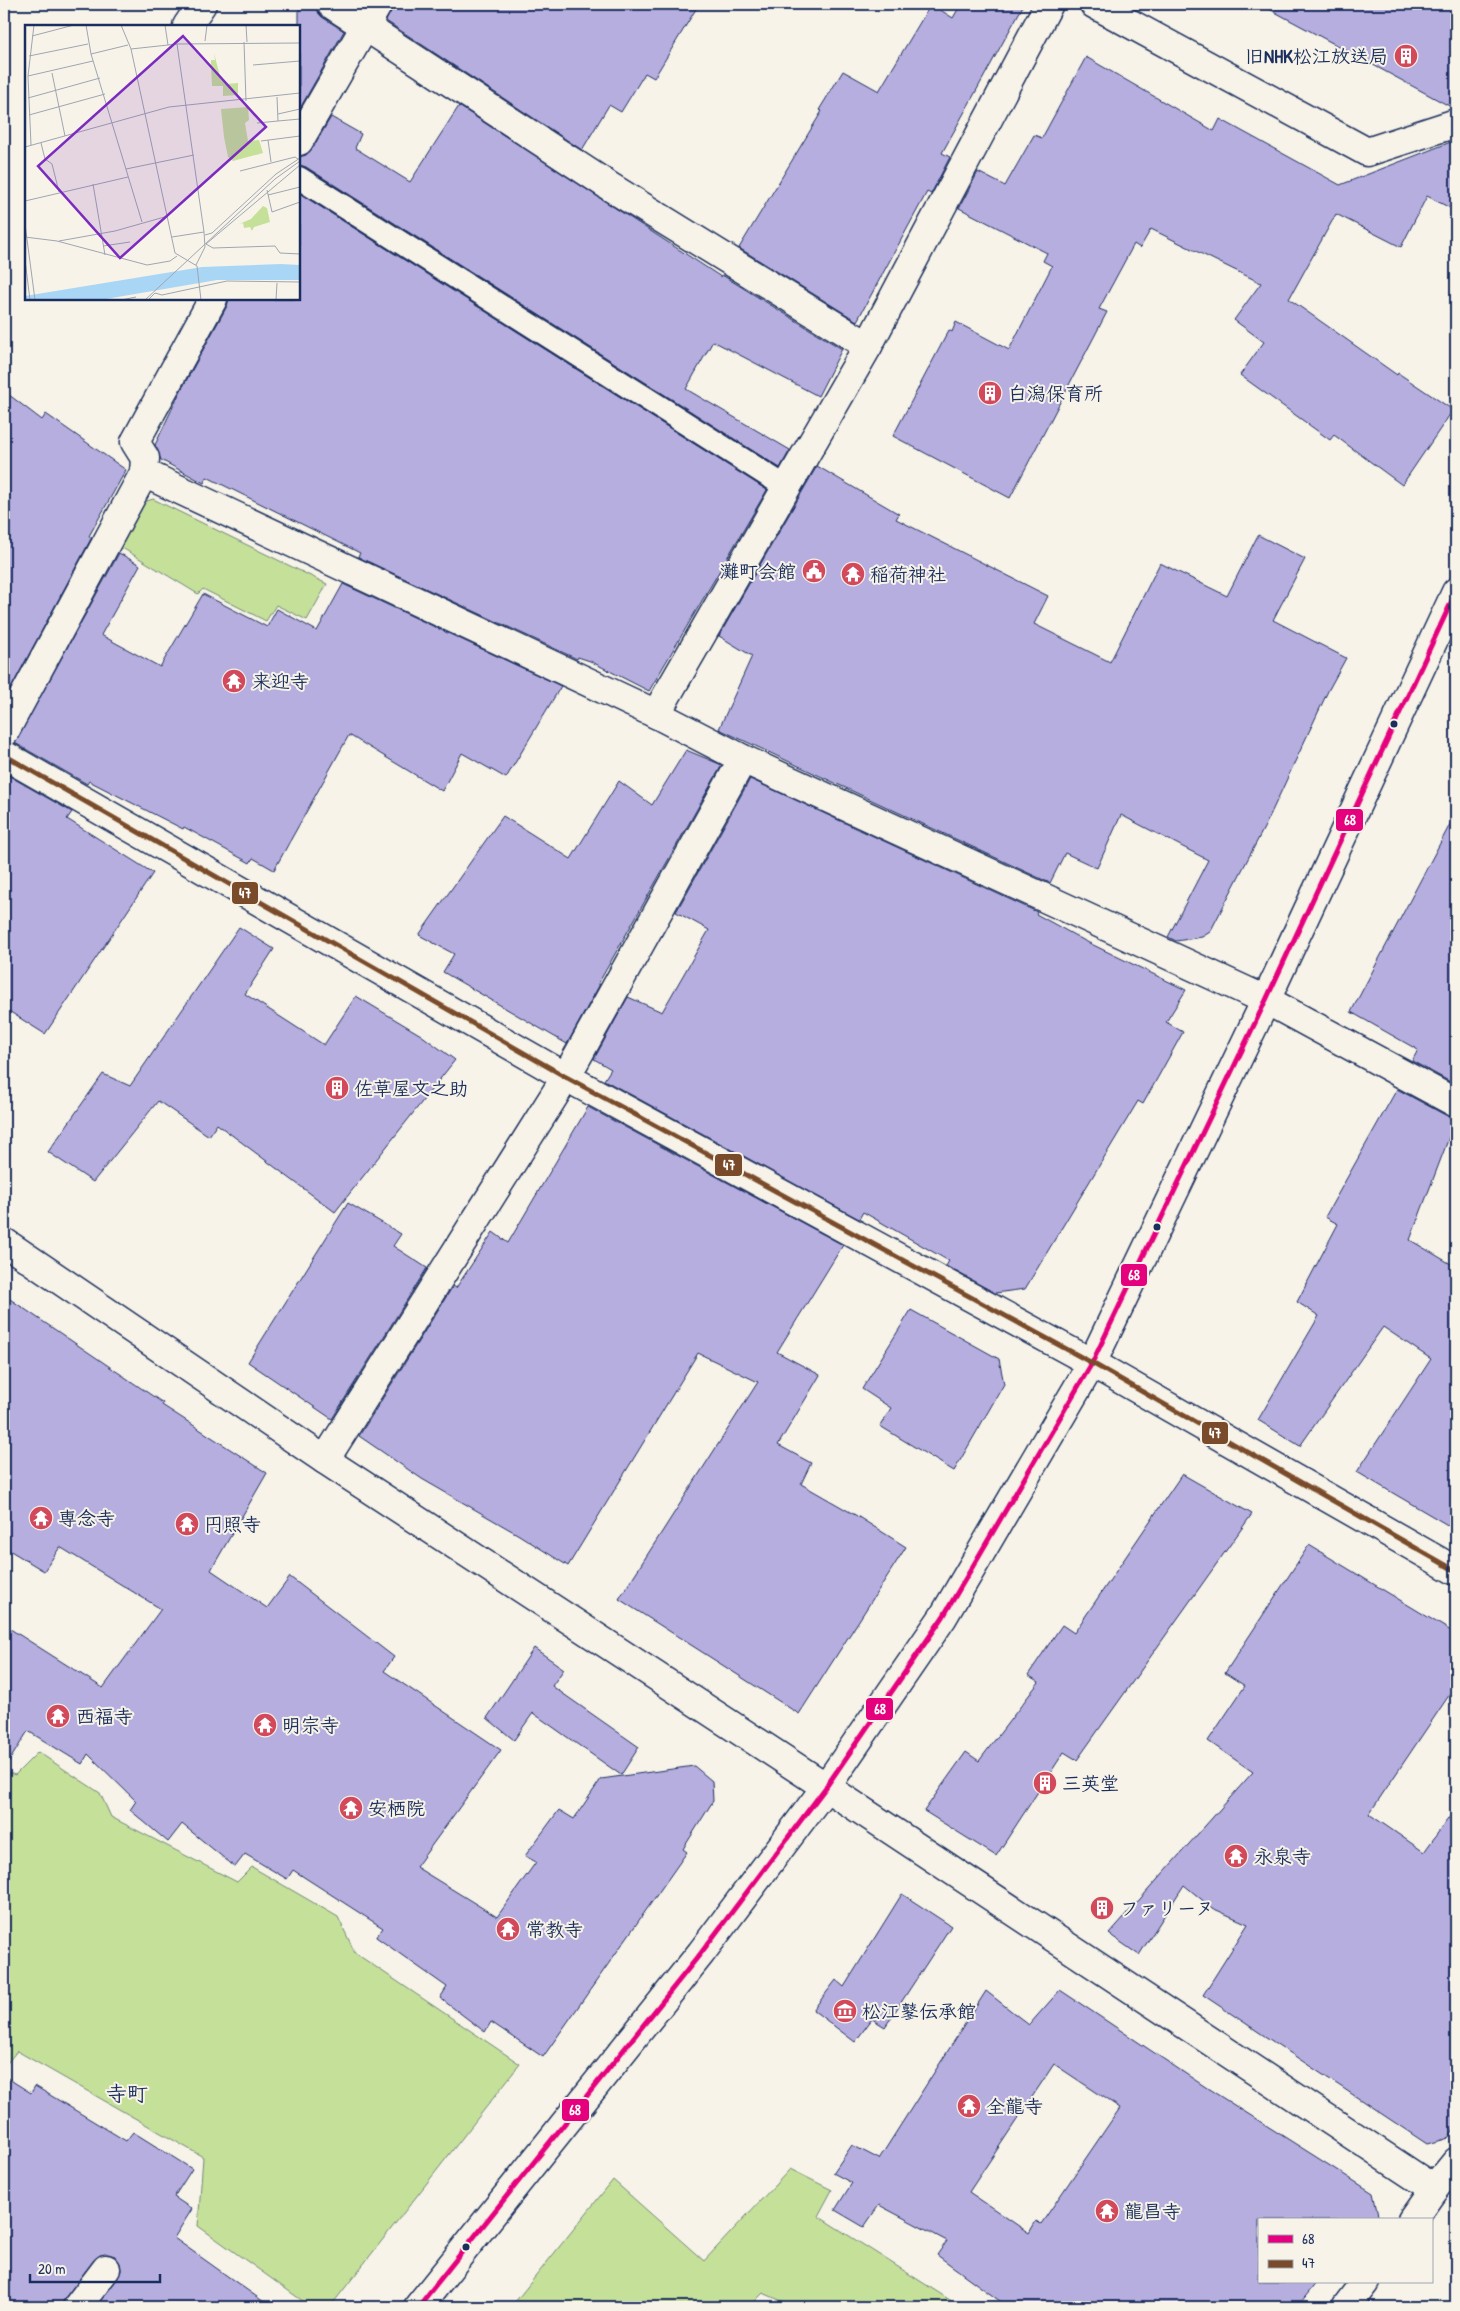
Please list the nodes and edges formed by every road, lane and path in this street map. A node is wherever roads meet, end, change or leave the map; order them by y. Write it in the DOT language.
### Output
graph roads {
  1 [pos="202,4"];
  2 [pos="331,4"];
  3 [pos="1049,4"];
  4 [pos="1094,4"];
  5 [pos="372,14"];
  6 [pos="188,25"];
  7 [pos="1456,123"];
  8 [pos="300,139"];
  9 [pos="300,179"];
  10 [pos="212,300"];
  11 [pos="868,346"];
  12 [pos="144,473"];
  13 [pos="786,487"];
  14 [pos="1456,592"];
  15 [pos="656,714"];
  16 [pos="4,733"];
  17 [pos="4,755"];
  18 [pos="743,759"];
  19 [pos="1266,1000"];
  20 [pos="566,1077"];
  21 [pos="1456,1103"];
  22 [pos="4,1242"];
  23 [pos="1092,1363"];
  24 [pos="325,1460"];
  25 [pos="1456,1571"];
  26 [pos="826,1787"];
  27 [pos="1456,2162"];
  28 [pos="1434,2189"];
  29 [pos="1413,2218"];
  30 [pos="106,2269"];
  31 [pos="1363,2284"];
  32 [pos="77,2307"];
  33 [pos="418,2307"];
  34 [pos="1346,2307"];
  1 -- 6 [label="street"];
  2 -- 5 [label="street"];
  3 -- 11 [label="street"];
  4 -- 7 [label="street"];
  5 -- 8 [label="street"];
  5 -- 11 [label="street"];
  9 -- 13 [label="lane"];
  10 -- 12 [label="street"];
  11 -- 13 [label="street"];
  12 -- 15 [label="street"];
  12 -- 16 [label="street"];
  13 -- 15 [label="street"];
  14 -- 19 [label="street"];
  15 -- 18 [label="street"];
  17 -- 20 [label="street"];
  18 -- 19 [label="street"];
  18 -- 20 [label="street"];
  19 -- 21 [label="street"];
  19 -- 23 [label="street"];
  20 -- 23 [label="street"];
  20 -- 24 [label="street"];
  22 -- 24 [label="street"];
  23 -- 25 [label="street"];
  23 -- 26 [label="street"];
  24 -- 26 [label="street"];
  26 -- 28 [label="street"];
  26 -- 33 [label="street"];
  27 -- 28 [label="street"];
  28 -- 29 [label="street"];
  30 -- 32 [label="street"];
  31 -- 34 [label="street"];
}
